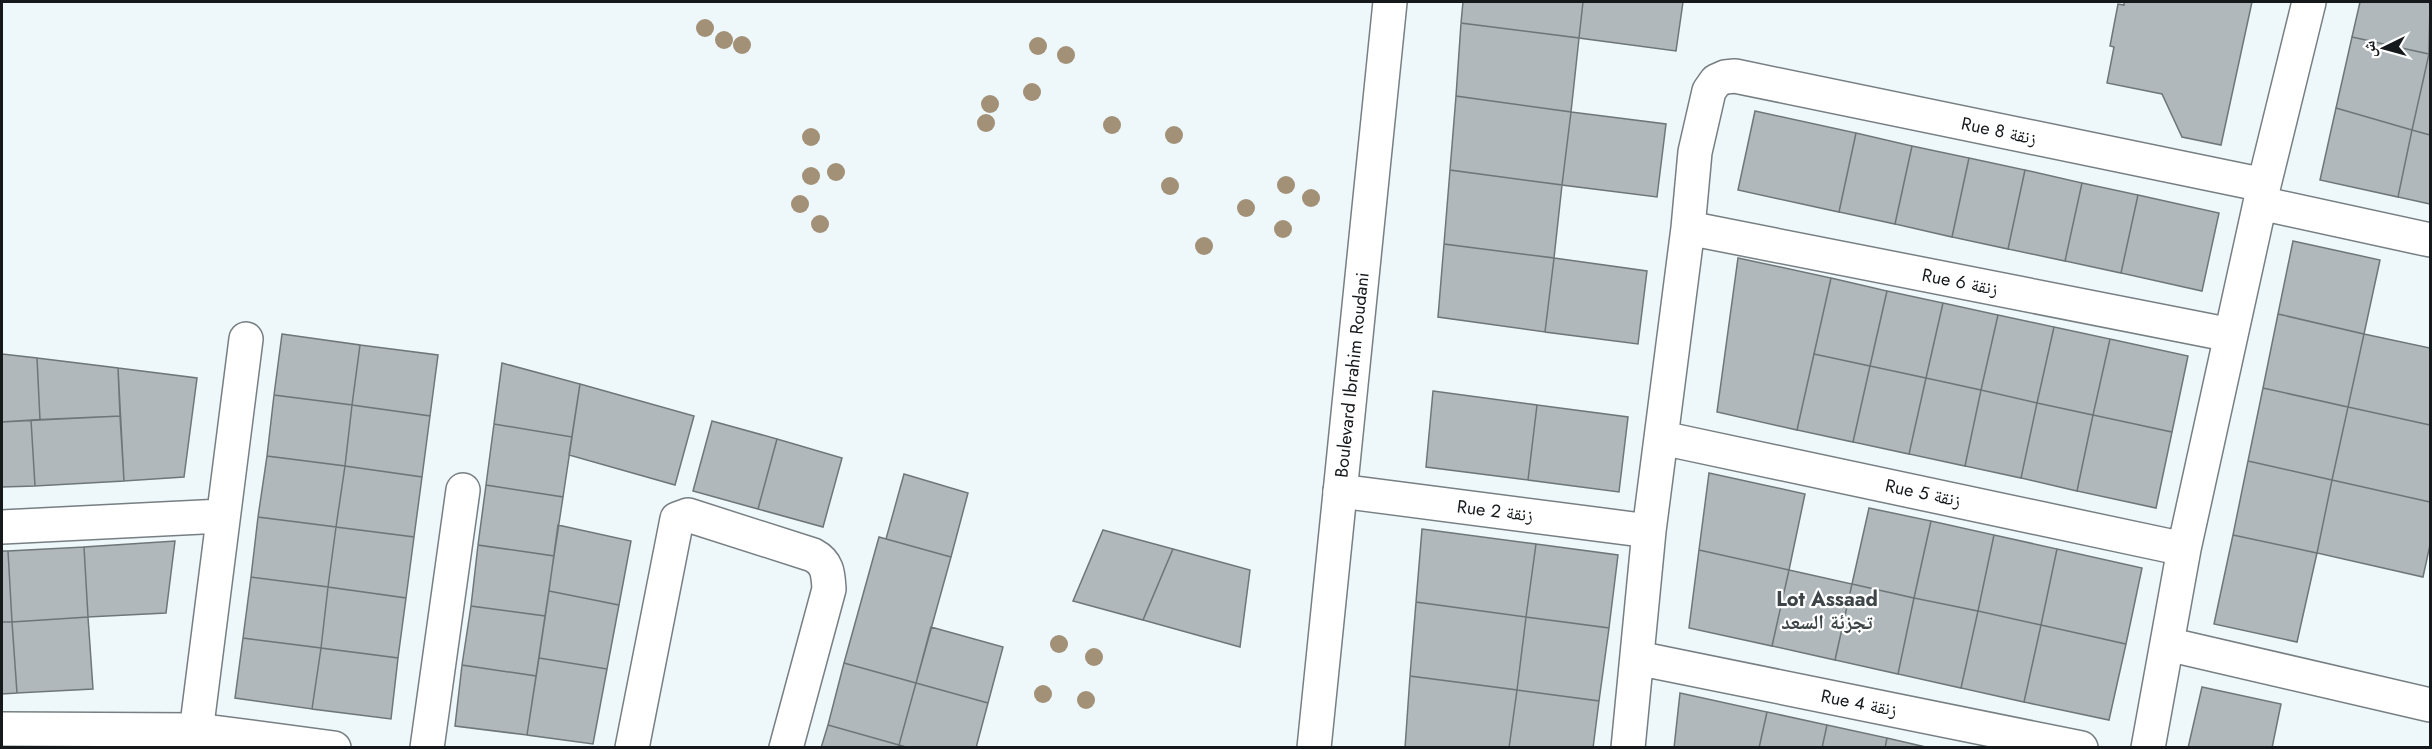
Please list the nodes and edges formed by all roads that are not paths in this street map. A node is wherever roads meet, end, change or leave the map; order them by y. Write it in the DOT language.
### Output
graph roads {
  1 [pos="1390,2"];
  2 [pos="2309,2"];
  3 [pos="2262,194"];
  4 [pos="1688,228"];
  5 [pos="2430,240"];
  6 [pos="2231,335"];
  7 [pos="246,339"];
  8 [pos="1662,438"];
  9 [pos="463,490"];
  10 [pos="1340,491"];
  11 [pos="222,516"];
  12 [pos="2,527"];
  13 [pos="1649,531"];
  14 [pos="2184,549"];
  15 [pos="2167,644"];
  16 [pos="1637,658"];
  17 [pos="2430,705"];
  18 [pos="2,729"];
  19 [pos="195,739"];
  20 [pos="334,747"];
  21 [pos="427,747"];
  22 [pos="632,747"];
  23 [pos="786,747"];
  24 [pos="1314,747"];
  25 [pos="1628,747"];
  26 [pos="2081,747"];
  27 [pos="2148,747"];
  1 -- 10 [label="street, Boulevard Ibrahim Roudani"];
  2 -- 3 [label="street"];
  3 -- 4 [label="street, Rue 8 زنقة"];
  3 -- 5 [label="street, Rue 8 زنقة"];
  3 -- 6 [label="street"];
  4 -- 6 [label="street, Rue 6 زنقة"];
  4 -- 8 [label="street"];
  6 -- 14 [label="street"];
  7 -- 11 [label="street"];
  8 -- 13 [label="street"];
  8 -- 14 [label="street, Rue 5 زنقة"];
  9 -- 21 [label="street"];
  10 -- 13 [label="street, Rue 2 زنقة"];
  10 -- 24 [label="street, Boulevard Ibrahim Roudani"];
  11 -- 12 [label="street"];
  11 -- 19 [label="street"];
  13 -- 16 [label="street"];
  14 -- 15 [label="street"];
  15 -- 17 [label="street"];
  15 -- 27 [label="street"];
  16 -- 25 [label="street"];
  16 -- 26 [label="street, Rue 4 زنقة"];
  18 -- 19 [label="street"];
  19 -- 20 [label="street"];
  22 -- 23 [label="street"];
}
